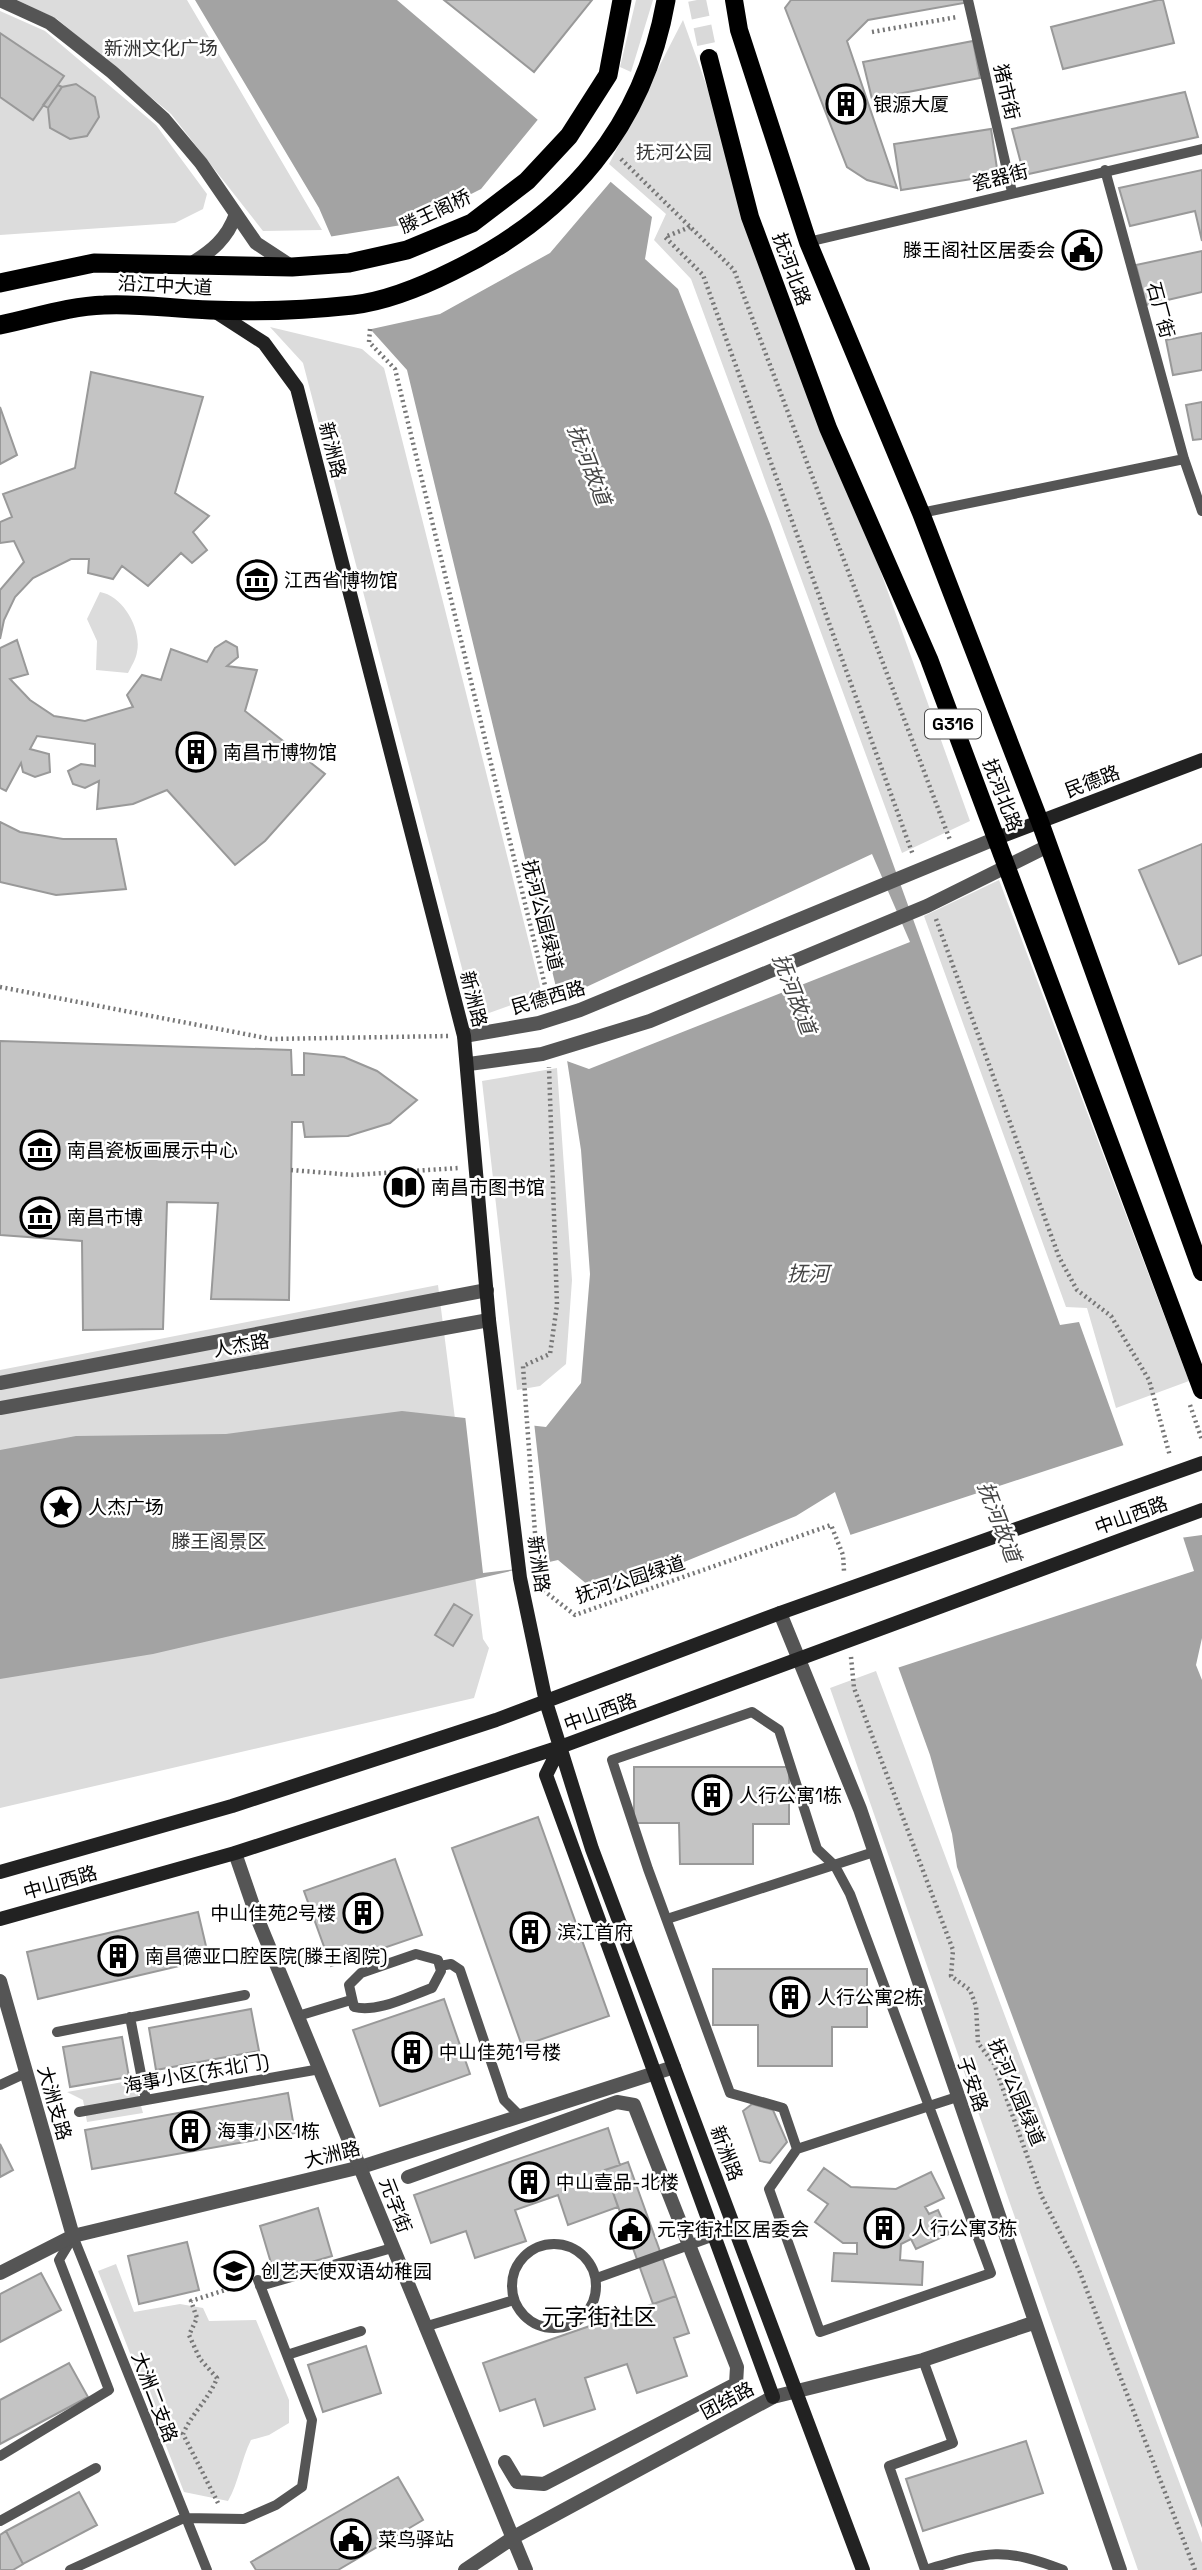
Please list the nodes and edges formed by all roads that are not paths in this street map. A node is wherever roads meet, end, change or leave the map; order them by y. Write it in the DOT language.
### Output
graph roads {
  1 [pos="0,0"];
  2 [pos="622,0"];
  3 [pos="666,0"];
  4 [pos="734,0"];
  5 [pos="968,0"];
  6 [pos="709,58"];
  7 [pos="1202,149"];
  8 [pos="1105,170"];
  9 [pos="1012,192"];
  10 [pos="236,214"];
  11 [pos="808,242"];
  12 [pos="186,267"];
  13 [pos="292,267"];
  14 [pos="0,283"];
  15 [pos="213,310"];
  16 [pos="0,325"];
  17 [pos="1184,459"];
  18 [pos="1202,510"];
  19 [pos="921,513"];
  20 [pos="1202,760"];
  21 [pos="1040,822"];
  22 [pos="996,838"];
  23 [pos="1048,846"];
  24 [pos="1007,866"];
  25 [pos="464,1036"];
  26 [pos="469,1064"];
  27 [pos="1202,1272"];
  28 [pos="487,1290"];
  29 [pos="489,1320"];
  30 [pos="0,1383"];
  31 [pos="1202,1390"];
  32 [pos="0,1408"];
  33 [pos="1202,1463"];
  34 [pos="1200,1511"];
  35 [pos="780,1613"];
  36 [pos="797,1657"];
  37 [pos="546,1702"];
  38 [pos="560,1747"];
  39 [pos="874,1852"];
  40 [pos="235,1853"];
  41 [pos="835,1866"];
  42 [pos="0,1872"];
  43 [pos="0,1919"];
  44 [pos="667,1919"];
  45 [pos="440,1966"];
  46 [pos="0,1981"];
  47 [pos="245,1995"];
  48 [pos="351,2000"];
  49 [pos="298,2016"];
  50 [pos="130,2017"];
  51 [pos="57,2032"];
  52 [pos="674,2067"];
  53 [pos="320,2069"];
  54 [pos="26,2073"];
  55 [pos="653,2073"];
  56 [pos="0,2085"];
  57 [pos="957,2097"];
  58 [pos="146,2100"];
  59 [pos="929,2106"];
  60 [pos="79,2112"];
  61 [pos="520,2116"];
  62 [pos="797,2148"];
  63 [pos="361,2167"];
  64 [pos="408,2177"];
  65 [pos="73,2236"];
  66 [pos="714,2236"];
  67 [pos="688,2245"];
  68 [pos="392,2248"];
  69 [pos="0,2273"];
  70 [pos="597,2278"];
  71 [pos="514,2300"];
  72 [pos="1033,2323"];
  73 [pos="424,2327"];
  74 [pos="362,2331"];
  75 [pos="287,2355"];
  76 [pos="923,2360"];
  77 [pos="797,2391"];
  78 [pos="773,2397"];
  79 [pos="0,2456"];
  80 [pos="505,2462"];
  81 [pos="96,2468"];
  82 [pos="184,2518"];
  83 [pos="0,2522"];
  84 [pos="514,2537"];
  85 [pos="959,2565"];
  86 [pos="70,2570"];
  87 [pos="207,2570"];
  88 [pos="465,2570"];
  89 [pos="526,2570"];
  90 [pos="863,2570"];
  91 [pos="1063,2570"];
  92 [pos="1119,2570"];
  1 -- 10 [label="street"];
  2 -- 13 [label="highway, 滕王阁桥"];
  3 -- 15 [label="highway, 沿江中大道"];
  4 -- 11 [label="main road, 抚河北路 / G316"];
  5 -- 9 [label="lane, 猪市街"];
  6 -- 22 [label="main road, 抚河北路 / G316"];
  7 -- 8 [label="lane, 瓷器街"];
  8 -- 9 [label="lane, 瓷器街"];
  8 -- 17 [label="lane, 石厂街"];
  9 -- 11 [label="lane, 瓷器街"];
  10 -- 12 [label="street"];
  10 -- 13 [label="street"];
  11 -- 19 [label="main road, 抚河北路 / G316"];
  12 -- 13 [label="highway, 沿江中大道"];
  12 -- 14 [label="highway, 沿江中大道"];
  15 -- 16 [label="highway, 沿江中大道"];
  15 -- 25 [label="main road, 新洲路"];
  17 -- 18 [label="lane, 石厂街"];
  17 -- 19 [label="lane"];
  19 -- 21 [label="main road, 抚河北路 / G316"];
  20 -- 21 [label="main road, 民德路"];
  21 -- 22 [label="main road, 民德路"];
  21 -- 23 [label="main road, 抚河北路 / G316"];
  22 -- 24 [label="main road, 抚河北路 / G316"];
  22 -- 25 [label="street, 民德西路"];
  23 -- 24 [label="street"];
  23 -- 27 [label="main road, 抚河北路 / G316"];
  24 -- 26 [label="street"];
  24 -- 31 [label="main road, 抚河北路 / G316"];
  25 -- 26 [label="main road, 新洲路"];
  26 -- 28 [label="main road, 新洲路"];
  28 -- 29 [label="main road, 新洲路"];
  28 -- 30 [label="street, 人杰路"];
  29 -- 32 [label="street, 人杰路"];
  29 -- 37 [label="main road, 新洲路"];
  33 -- 35 [label="main road, 中山西路"];
  34 -- 36 [label="main road, 中山西路"];
  35 -- 36 [label="street, 子安路"];
  35 -- 37 [label="main road, 中山西路"];
  36 -- 38 [label="main road, 中山西路"];
  36 -- 39 [label="street, 子安路"];
  37 -- 38 [label="main road, 新洲路"];
  37 -- 42 [label="main road, 中山西路"];
  38 -- 40 [label="main road, 中山西路"];
  38 -- 52 [label="main road, 新洲路"];
  38 -- 55 [label="main road"];
  39 -- 41 [label="lane"];
  39 -- 57 [label="street, 子安路"];
  40 -- 43 [label="main road, 中山西路"];
  40 -- 49 [label="street, 元字街"];
  41 -- 44 [label="lane"];
  41 -- 44 [label="lane"];
  41 -- 59 [label="lane"];
  44 -- 62 [label="lane"];
  45 -- 48 [label="lane"];
  45 -- 48 [label="lane"];
  45 -- 61 [label="lane"];
  46 -- 54 [label="street, 大洲支路"];
  47 -- 50 [label="lane"];
  48 -- 49 [label="lane"];
  49 -- 53 [label="street, 元字街"];
  50 -- 51 [label="lane"];
  50 -- 58 [label="lane"];
  52 -- 55 [label="street, 大洲路"];
  52 -- 77 [label="main road, 新洲路"];
  53 -- 58 [label="lane, 海事小区(东北门)"];
  53 -- 63 [label="street, 元字街"];
  54 -- 56 [label="lane"];
  54 -- 65 [label="street, 大洲支路"];
  55 -- 61 [label="street, 大洲路"];
  55 -- 66 [label="main road"];
  57 -- 59 [label="lane"];
  57 -- 72 [label="street, 子安路"];
  58 -- 60 [label="lane, 海事小区(东北门)"];
  59 -- 62 [label="lane"];
  59 -- 62 [label="lane"];
  61 -- 63 [label="street, 大洲路"];
  63 -- 65 [label="street, 大洲路"];
  63 -- 68 [label="street, 元字街"];
  64 -- 67 [label="street"];
  65 -- 69 [label="street, 大洲路"];
  65 -- 79 [label="lane"];
  65 -- 82 [label="lane, 大洲二支路"];
  66 -- 67 [label="lane"];
  66 -- 78 [label="main road"];
  67 -- 70 [label="lane"];
  67 -- 80 [label="street"];
  68 -- 73 [label="street, 元字街"];
  68 -- 75 [label="lane"];
  70 -- 71 [label="lane"];
  70 -- 71 [label="lane"];
  71 -- 73 [label="lane"];
  72 -- 76 [label="street, 团结路"];
  72 -- 92 [label="street, 子安路"];
  73 -- 84 [label="street, 元字街"];
  74 -- 75 [label="lane"];
  75 -- 82 [label="lane"];
  76 -- 77 [label="street, 团结路"];
  76 -- 85 [label="lane"];
  77 -- 78 [label="street, 团结路"];
  77 -- 90 [label="main road, 新洲路"];
  78 -- 84 [label="street, 团结路"];
  81 -- 83 [label="lane"];
  82 -- 86 [label="lane"];
  82 -- 87 [label="lane, 大洲二支路"];
  84 -- 88 [label="street, 团结路"];
  84 -- 89 [label="street, 元字街"];
  85 -- 91 [label="lane"];
}
